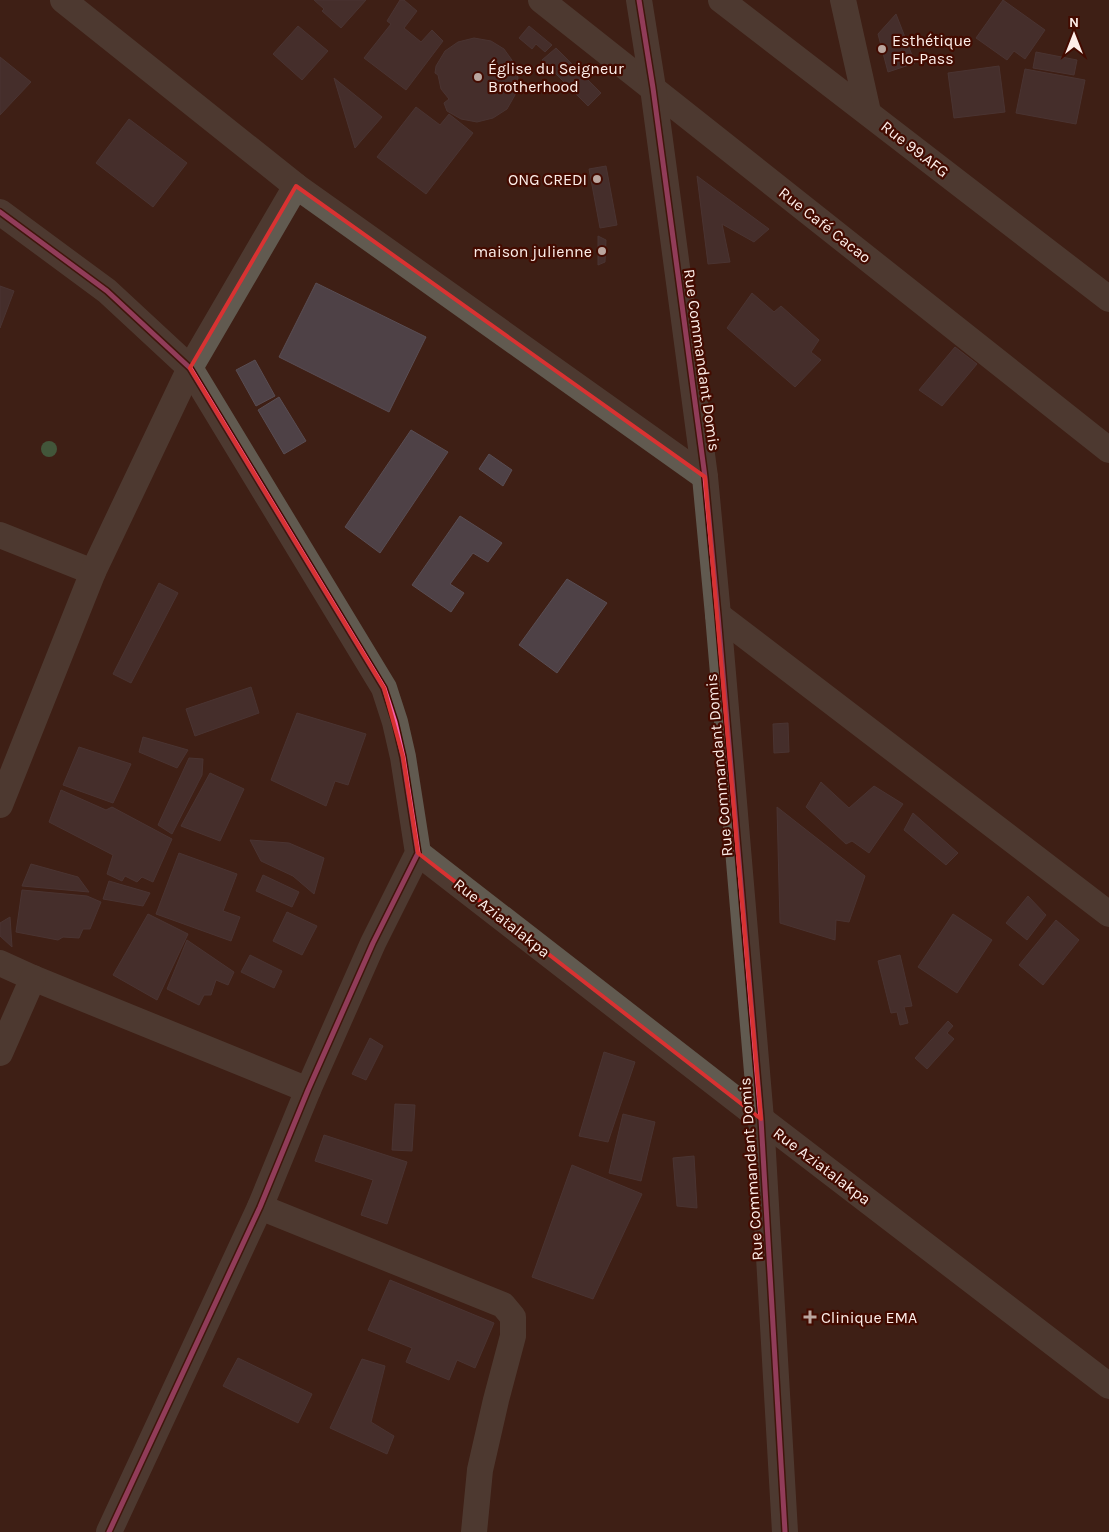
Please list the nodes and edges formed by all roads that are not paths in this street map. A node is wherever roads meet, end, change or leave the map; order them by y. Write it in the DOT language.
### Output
graph roads {
  1 [pos="63,0"];
  2 [pos="541,0"];
  3 [pos="639,0"];
  4 [pos="721,0"];
  5 [pos="843,0"];
  6 [pos="653,88"];
  7 [pos="868,112"];
  8 [pos="296,186"];
  9 [pos="0,212"];
  10 [pos="1109,299"];
  11 [pos="190,368"];
  12 [pos="1109,450"];
  13 [pos="705,477"];
  14 [pos="0,535"];
  15 [pos="93,572"];
  16 [pos="718,615"];
  17 [pos="0,806"];
  18 [pos="418,853"];
  19 [pos="1109,914"];
  20 [pos="0,963"];
  21 [pos="33,978"];
  22 [pos="0,1052"];
  23 [pos="308,1090"];
  24 [pos="761,1120"];
  25 [pos="260,1208"];
  26 [pos="1109,1386"];
  27 [pos="109,1532"];
  28 [pos="474,1532"];
  29 [pos="784,1532"];
  1 -- 8 [label="street"];
  2 -- 6 [label="street, Rue Café Cacao"];
  3 -- 6 [label="street, Rue Commandant Domis"];
  4 -- 7 [label="street, Rue 99.AFG"];
  5 -- 7 [label="street"];
  6 -- 12 [label="street, Rue Café Cacao"];
  6 -- 13 [label="street, Rue Commandant Domis"];
  7 -- 10 [label="street, Rue 99.AFG"];
  8 -- 11 [label="street"];
  8 -- 13 [label="street"];
  9 -- 11 [label="street"];
  11 -- 15 [label="street"];
  11 -- 18 [label="street"];
  13 -- 16 [label="street, Rue Commandant Domis"];
  14 -- 15 [label="street"];
  15 -- 17 [label="street"];
  16 -- 19 [label="street"];
  16 -- 24 [label="street, Rue Commandant Domis"];
  18 -- 23 [label="street"];
  18 -- 24 [label="street, Rue Aziatalakpa"];
  20 -- 21 [label="street"];
  21 -- 22 [label="street"];
  21 -- 23 [label="street"];
  23 -- 25 [label="street"];
  24 -- 26 [label="street, Rue Aziatalakpa"];
  24 -- 29 [label="street, Rue Commandant Domis"];
  25 -- 27 [label="street"];
  25 -- 28 [label="street"];
}
